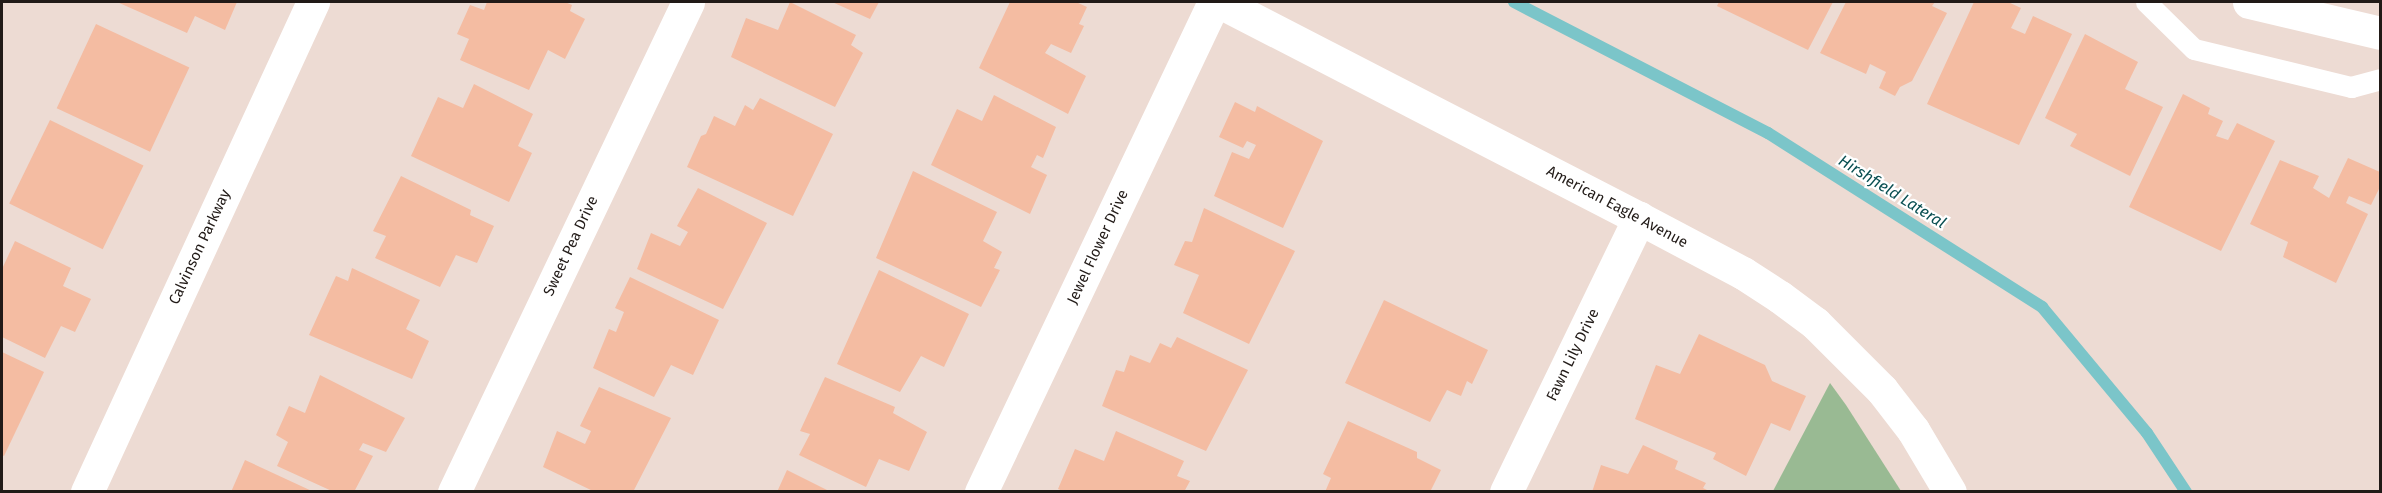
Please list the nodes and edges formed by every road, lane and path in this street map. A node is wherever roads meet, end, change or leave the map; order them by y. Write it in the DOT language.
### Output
graph roads {
  1 [pos="313,2"];
  2 [pos="688,2"];
  3 [pos="1214,2"];
  4 [pos="1220,2"];
  5 [pos="2146,2"];
  6 [pos="2249,2"];
  7 [pos="2380,33"];
  8 [pos="2380,79"];
  9 [pos="1639,218"];
  10 [pos="87,492"];
  11 [pos="454,492"];
  12 [pos="981,492"];
  13 [pos="1506,492"];
  14 [pos="1950,492"];
  1 -- 10 [label="street, Calvinson Parkway"];
  2 -- 11 [label="street, Sweet Pea Drive"];
  3 -- 12 [label="street, Jewel Flower Drive"];
  4 -- 9 [label="street, American Eagle Avenue"];
  5 -- 8 [label="lane"];
  6 -- 7 [label="street"];
  9 -- 13 [label="street, Fawn Lily Drive"];
  9 -- 14 [label="street, American Eagle Avenue"];
}
